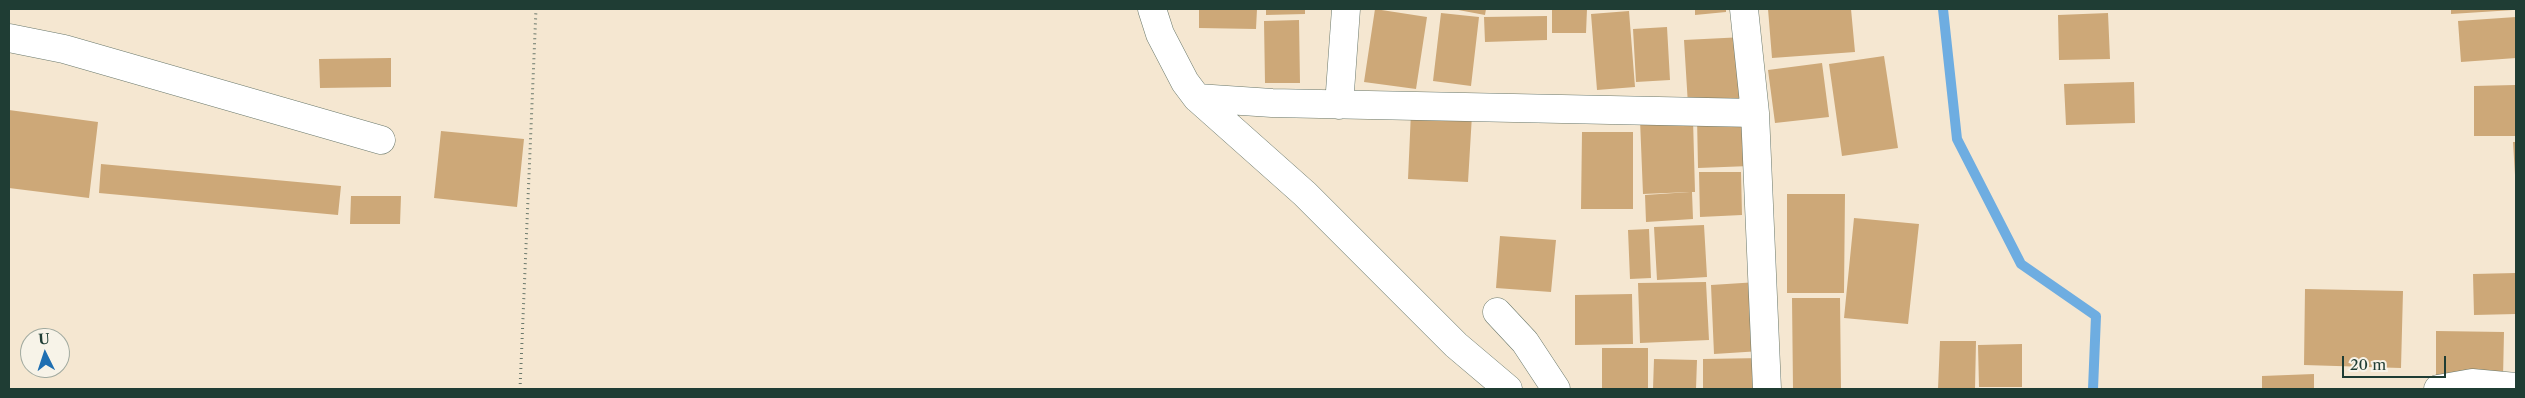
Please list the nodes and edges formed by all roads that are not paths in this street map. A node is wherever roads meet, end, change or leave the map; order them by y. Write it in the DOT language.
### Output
graph roads {
  1 [pos="1152,9"];
  2 [pos="1346,9"];
  3 [pos="1744,9"];
  4 [pos="9,38"];
  5 [pos="1198,98"];
  6 [pos="1339,105"];
  7 [pos="1755,113"];
  8 [pos="381,140"];
  9 [pos="1497,312"];
  10 [pos="2516,387"];
  11 [pos="1508,389"];
  12 [pos="1556,389"];
  13 [pos="1767,389"];
  14 [pos="2438,389"];
  1 -- 5 [label="street"];
  2 -- 6 [label="street"];
  3 -- 7 [label="street"];
  4 -- 8 [label="street"];
  5 -- 6 [label="street"];
  5 -- 11 [label="street"];
  6 -- 7 [label="street"];
  7 -- 13 [label="street"];
  9 -- 12 [label="street"];
  10 -- 14 [label="street"];
}
